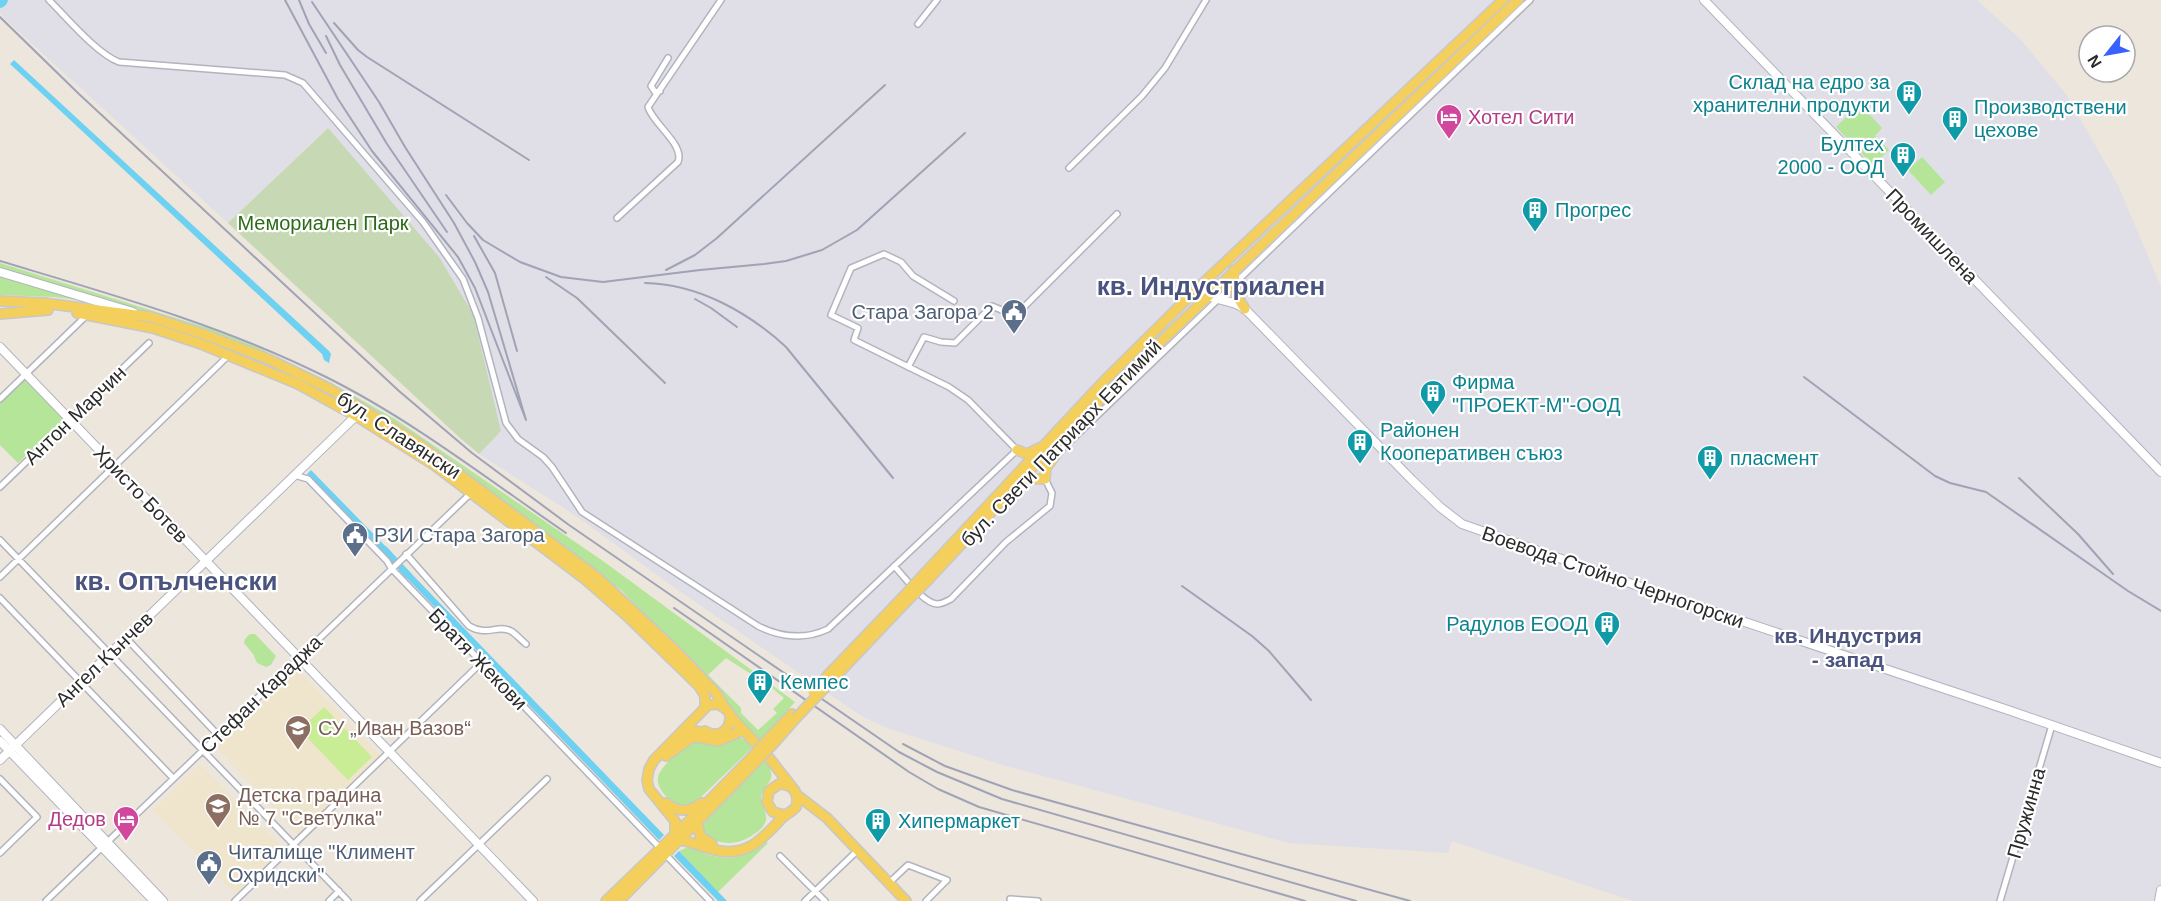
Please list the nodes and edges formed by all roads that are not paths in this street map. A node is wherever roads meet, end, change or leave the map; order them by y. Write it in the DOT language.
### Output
graph roads {
  1 [pos="49,0"];
  2 [pos="721,0"];
  3 [pos="937,0"];
  4 [pos="1206,0"];
  5 [pos="1503,0"];
  6 [pos="1518,0"];
  7 [pos="1530,0"];
  8 [pos="1704,0"];
  9 [pos="918,24"];
  10 [pos="668,58"];
  11 [pos="660,92"];
  12 [pos="1069,168"];
  13 [pos="1118,214"];
  14 [pos="617,218"];
  15 [pos="1234,270"];
  16 [pos="0,272"];
  17 [pos="1233,284"];
  18 [pos="1197,289"];
  19 [pos="1206,297"];
  20 [pos="1218,300"];
  21 [pos="0,302"];
  22 [pos="954,302"];
  23 [pos="0,308"];
  24 [pos="1245,309"];
  25 [pos="48,310"];
  26 [pos="0,314"];
  27 [pos="87,315"];
  28 [pos="151,317"];
  29 [pos="149,343"];
  30 [pos="0,347"];
  31 [pos="229,355"];
  32 [pos="909,367"];
  33 [pos="26,374"];
  34 [pos="0,399"];
  35 [pos="360,412"];
  36 [pos="70,420"];
  37 [pos="1046,442"];
  38 [pos="1017,450"];
  39 [pos="1057,453"];
  40 [pos="115,467"];
  41 [pos="300,470"];
  42 [pos="2161,472"];
  43 [pos="1022,476"];
  44 [pos="1046,479"];
  45 [pos="0,487"];
  46 [pos="474,490"];
  47 [pos="0,540"];
  48 [pos="406,554"];
  49 [pos="18,559"];
  50 [pos="206,561"];
  51 [pos="894,566"];
  52 [pos="392,567"];
  53 [pos="0,577"];
  54 [pos="0,598"];
  55 [pos="126,638"];
  56 [pos="526,644"];
  57 [pos="110,654"];
  58 [pos="298,657"];
  59 [pos="481,663"];
  60 [pos="81,681"];
  61 [pos="703,711"];
  62 [pos="728,711"];
  63 [pos="2052,725"];
  64 [pos="0,729"];
  65 [pos="738,732"];
  66 [pos="709,733"];
  67 [pos="722,733"];
  68 [pos="218,735"];
  69 [pos="748,736"];
  70 [pos="0,741"];
  71 [pos="12,748"];
  72 [pos="202,750"];
  73 [pos="389,752"];
  74 [pos="661,759"];
  75 [pos="0,760"];
  76 [pos="753,760"];
  77 [pos="2161,763"];
  78 [pos="774,764"];
  79 [pos="173,778"];
  80 [pos="0,779"];
  81 [pos="547,779"];
  82 [pos="775,786"];
  83 [pos="718,791"];
  84 [pos="796,793"];
  85 [pos="768,807"];
  86 [pos="789,813"];
  87 [pos="822,814"];
  88 [pos="697,822"];
  89 [pos="104,844"];
  90 [pos="294,844"];
  91 [pos="671,844"];
  92 [pos="478,845"];
  93 [pos="858,850"];
  94 [pos="0,853"];
  95 [pos="780,856"];
  96 [pos="889,883"];
  97 [pos="2161,890"];
  98 [pos="339,891"];
  99 [pos="815,891"];
  100 [pos="1010,899"];
  101 [pos="902,900"];
  102 [pos="46,901"];
  103 [pos="154,901"];
  104 [pos="163,901"];
  105 [pos="235,901"];
  106 [pos="329,901"];
  107 [pos="348,901"];
  108 [pos="420,901"];
  109 [pos="532,901"];
  110 [pos="606,901"];
  111 [pos="619,901"];
  112 [pos="710,901"];
  113 [pos="805,901"];
  114 [pos="825,901"];
  115 [pos="926,901"];
  116 [pos="1038,901"];
  117 [pos="2000,901"];
  118 [pos="2159,901"];
  1 -- 51 [label="street"];
  2 -- 11 [label="street"];
  3 -- 9 [label="street"];
  4 -- 12 [label="street"];
  5 -- 18 [label="main road, бул. Свети Патриарх Евтимий"];
  6 -- 15 [label="main road, бул. Свети Патриарх Евтимий"];
  7 -- 17 [label="street"];
  8 -- 42 [label="street, Промишлена"];
  10 -- 11 [label="street"];
  11 -- 14 [label="street"];
  13 -- 32 [label="street"];
  15 -- 17 [label="main road"];
  15 -- 19 [label="main road, бул. Свети Патриарх Евтимий"];
  16 -- 28 [label="street"];
  17 -- 20 [label="street"];
  17 -- 24 [label="main road"];
  18 -- 19 [label="street"];
  18 -- 37 [label="main road, бул. Свети Патриарх Евтимий"];
  19 -- 20 [label="street, Воевода Стойно Черногорски"];
  19 -- 43 [label="main road, бул. Свети Патриарх Евтимий"];
  20 -- 24 [label="street, Воевода Стойно Черногорски"];
  20 -- 39 [label="street"];
  21 -- 28 [label="main road, бул. Славянски"];
  22 -- 32 [label="street"];
  23 -- 25 [label="main road, бул. Славянски"];
  24 -- 63 [label="street, Воевода Стойно Черногорски"];
  25 -- 26 [label="main road"];
  25 -- 27 [label="main road, бул. Славянски"];
  27 -- 31 [label="main road, бул. Славянски"];
  27 -- 33 [label="street"];
  28 -- 35 [label="main road, бул. Славянски"];
  29 -- 36 [label="street, Антон Марчин"];
  30 -- 33 [label="street, Христо Ботев"];
  31 -- 35 [label="main road, бул. Славянски"];
  31 -- 40 [label="street"];
  32 -- 38 [label="street"];
  33 -- 34 [label="street"];
  33 -- 36 [label="street, Христо Ботев"];
  35 -- 41 [label="street, Ангел Кънчев"];
  35 -- 46 [label="main road, бул. Славянски"];
  36 -- 40 [label="street, Христо Ботев"];
  36 -- 45 [label="street, Антон Марчин"];
  37 -- 38 [label="main road"];
  37 -- 43 [label="main road, бул. Свети Патриарх Евтимий"];
  38 -- 43 [label="main road"];
  38 -- 51 [label="street"];
  39 -- 43 [label="street"];
  39 -- 44 [label="main road"];
  40 -- 49 [label="street"];
  40 -- 50 [label="street, Христо Ботев"];
  41 -- 50 [label="street, Ангел Кънчев"];
  41 -- 52 [label="street, Братя Жекови"];
  43 -- 44 [label="main road"];
  43 -- 76 [label="main road, бул. Свети Патриарх Евтимий, bridge"];
  44 -- 51 [label="street"];
  46 -- 48 [label="street, Стефан Караджа"];
  46 -- 61 [label="main road, бул. Славянски"];
  46 -- 62 [label="main road, бул. Славянски"];
  47 -- 49 [label="street"];
  48 -- 52 [label="street, Стефан Караджа"];
  48 -- 56 [label="street"];
  49 -- 53 [label="street"];
  49 -- 57 [label="street"];
  50 -- 55 [label="street, Ангел Кънчев"];
  50 -- 58 [label="street, Христо Ботев"];
  52 -- 58 [label="street, Стефан Караджа"];
  52 -- 59 [label="street, Братя Жекови"];
  54 -- 60 [label="street"];
  55 -- 57 [label="street, Ангел Кънчев"];
  55 -- 68 [label="street"];
  57 -- 60 [label="street, Ангел Кънчев"];
  57 -- 72 [label="street"];
  58 -- 68 [label="street, Стефан Караджа"];
  58 -- 73 [label="street, Христо Ботев"];
  59 -- 73 [label="street"];
  59 -- 91 [label="street, Братя Жекови"];
  60 -- 71 [label="street, Ангел Кънчев"];
  60 -- 79 [label="street"];
  61 -- 62 [label="main road"];
  61 -- 66 [label="main road"];
  61 -- 91 [label="main road"];
  62 -- 67 [label="main road"];
  62 -- 69 [label="main road, бул. Славянски"];
  63 -- 77 [label="street, Воевода Стойно Черногорски"];
  63 -- 117 [label="street, Пружинна"];
  64 -- 71 [label="street"];
  65 -- 67 [label="main road, бул. Славянски"];
  65 -- 69 [label="main road, бул. Славянски"];
  65 -- 74 [label="main road"];
  66 -- 67 [label="main road"];
  66 -- 74 [label="main road"];
  68 -- 72 [label="street, Стефан Караджа"];
  69 -- 78 [label="main road, бул. Славянски"];
  70 -- 71 [label="street"];
  71 -- 75 [label="street, Ангел Кънчев"];
  71 -- 89 [label="street"];
  72 -- 79 [label="street, Стефан Караджа"];
  72 -- 90 [label="street"];
  73 -- 90 [label="street"];
  73 -- 92 [label="street, Христо Ботев"];
  74 -- 83 [label="main road"];
  76 -- 83 [label="main road, бул. Свети Патриарх Евтимий"];
  76 -- 88 [label="main road, бул. Свети Патриарх Евтимий"];
  78 -- 82 [label="main road"];
  78 -- 84 [label="main road, бул. Славянски"];
  79 -- 89 [label="street, Стефан Караджа"];
  80 -- 94 [label="street"];
  81 -- 92 [label="street"];
  82 -- 84 [label="main road"];
  82 -- 85 [label="main road"];
  83 -- 91 [label="main road, бул. Свети Патриарх Евтимий"];
  84 -- 86 [label="main road"];
  84 -- 87 [label="main road, бул. Славянски"];
  85 -- 86 [label="main road"];
  85 -- 88 [label="main road"];
  86 -- 87 [label="main road"];
  86 -- 91 [label="main road"];
  87 -- 93 [label="main road, бул. Славянски"];
  88 -- 91 [label="main road, бул. Свети Патриарх Евтимий"];
  89 -- 102 [label="street, Стефан Караджа"];
  89 -- 103 [label="street"];
  89 -- 104 [label="street"];
  90 -- 98 [label="street"];
  90 -- 105 [label="street"];
  91 -- 110 [label="main road, бул. Свети Патриарх Евтимий"];
  91 -- 111 [label="main road, бул. Свети Патриарх Евтимий"];
  91 -- 112 [label="street, Братя Жекови"];
  92 -- 108 [label="street"];
  92 -- 109 [label="street, Христо Ботев"];
  93 -- 96 [label="main road, бул. Славянски"];
  93 -- 99 [label="street"];
  95 -- 99 [label="street"];
  96 -- 101 [label="main road, бул. Славянски"];
  96 -- 115 [label="street"];
  97 -- 118 [label="street"];
  98 -- 106 [label="street"];
  98 -- 107 [label="street"];
  99 -- 113 [label="street"];
  99 -- 114 [label="street"];
  100 -- 116 [label="street"];
}
